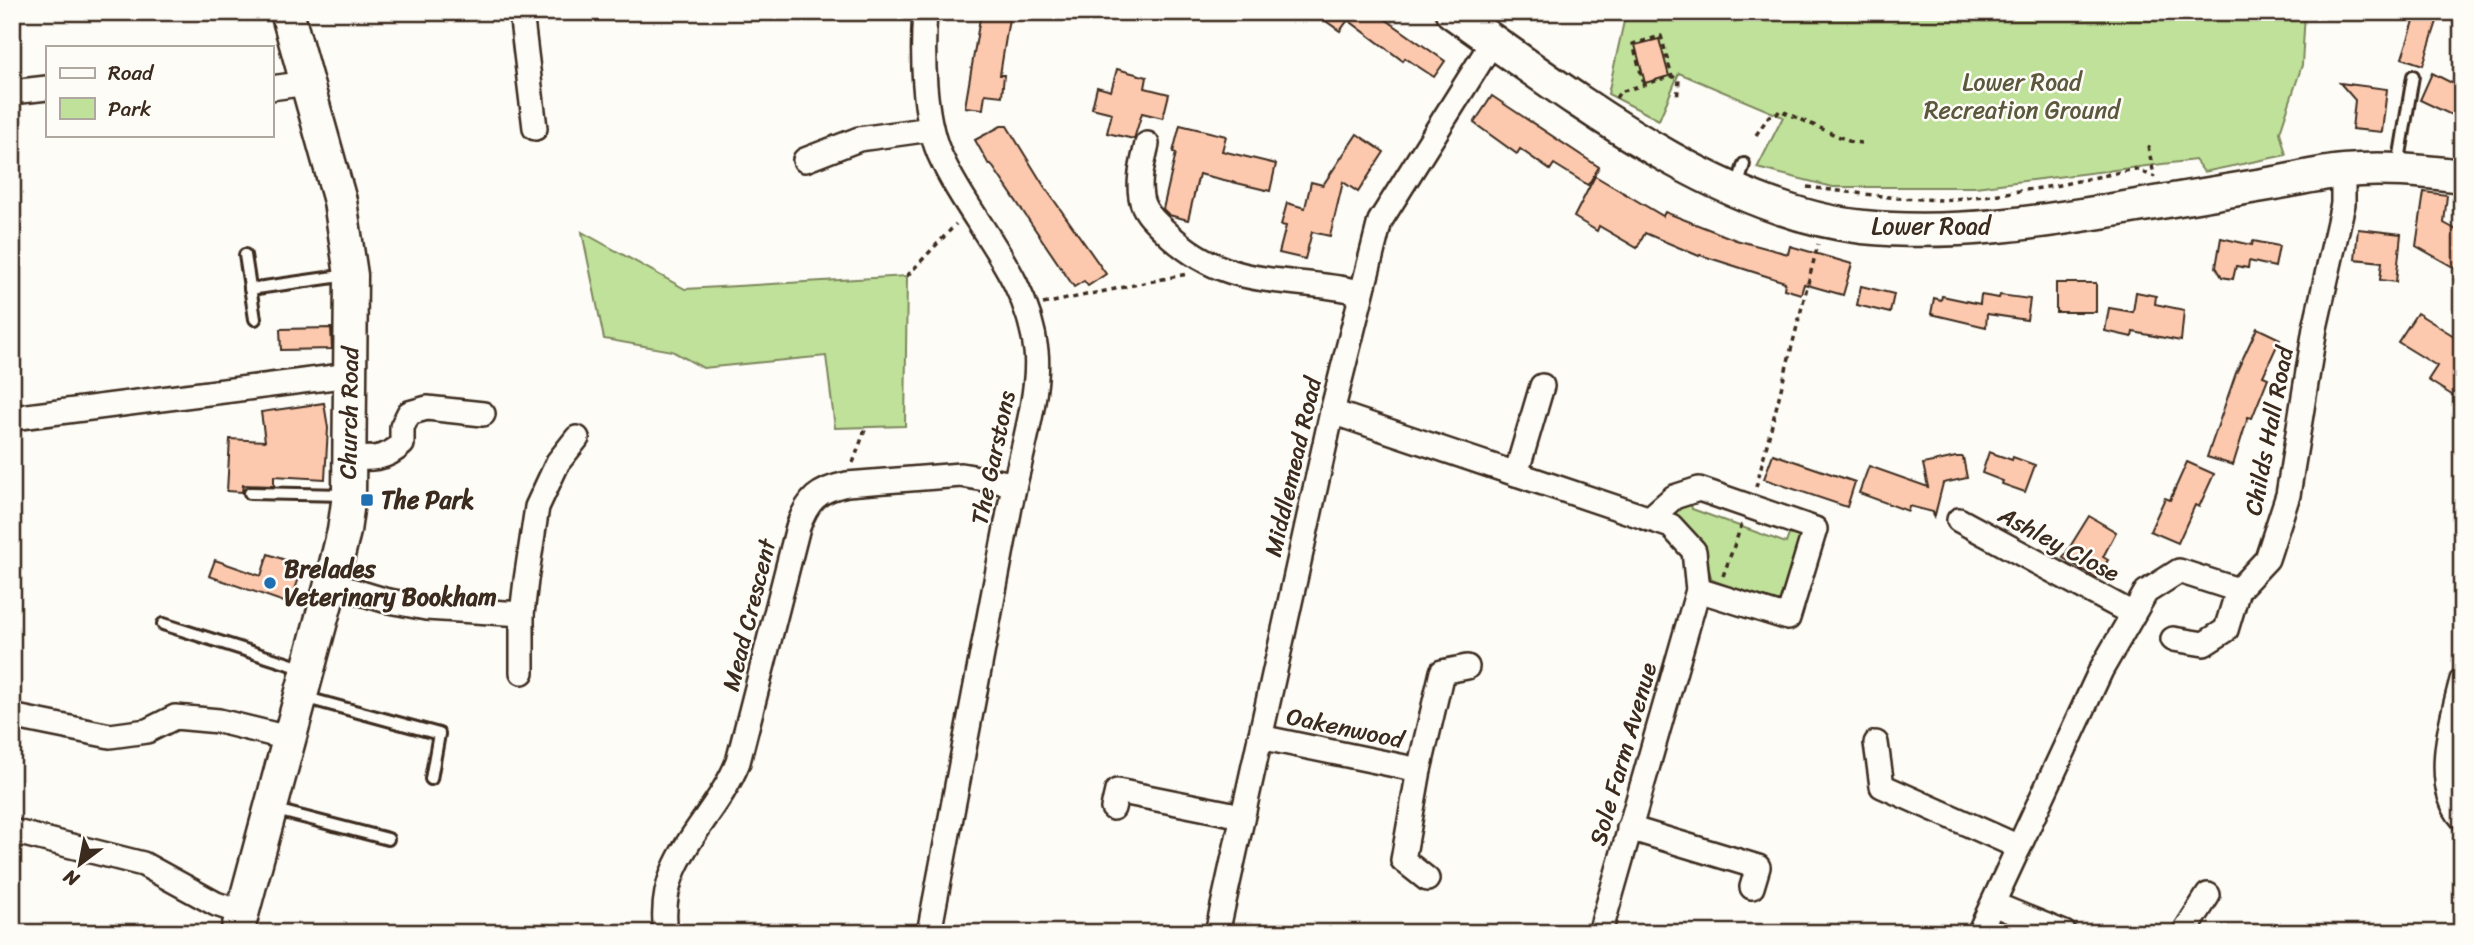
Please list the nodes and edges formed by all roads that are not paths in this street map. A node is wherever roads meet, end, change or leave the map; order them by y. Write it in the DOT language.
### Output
graph roads {
  1 [pos="287,12"];
  2 [pos="522,12"];
  3 [pos="925,12"];
  4 [pos="1452,12"];
  5 [pos="1493,41"];
  6 [pos="2413,76"];
  7 [pos="306,83"];
  8 [pos="46,88"];
  9 [pos="273,88"];
  10 [pos="12,92"];
  11 [pos="535,128"];
  12 [pos="931,129"];
  13 [pos="1147,144"];
  14 [pos="805,160"];
  15 [pos="2397,169"];
  16 [pos="2343,171"];
  17 [pos="2462,176"];
  18 [pos="244,255"];
  19 [pos="351,275"];
  20 [pos="250,289"];
  21 [pos="1360,292"];
  22 [pos="255,319"];
  23 [pos="350,375"];
  24 [pos="1542,386"];
  25 [pos="1332,412"];
  26 [pos="483,414"];
  27 [pos="12,418"];
  28 [pos="577,438"];
  29 [pos="349,458"];
  30 [pos="1516,474"];
  31 [pos="1014,484"];
  32 [pos="250,493"];
  33 [pos="349,495"];
  34 [pos="1649,519"];
  35 [pos="1959,520"];
  36 [pos="331,584"];
  37 [pos="2238,590"];
  38 [pos="1707,593"];
  39 [pos="523,614"];
  40 [pos="2133,614"];
  41 [pos="163,624"];
  42 [pos="2173,639"];
  43 [pos="1467,667"];
  44 [pos="522,672"];
  45 [pos="2462,680"];
  46 [pos="304,683"];
  47 [pos="21,718"];
  48 [pos="1259,737"];
  49 [pos="288,738"];
  50 [pos="1876,743"];
  51 [pos="1419,770"];
  52 [pos="431,779"];
  53 [pos="269,808"];
  54 [pos="1114,808"];
  55 [pos="1242,816"];
  56 [pos="2462,818"];
  57 [pos="1629,828"];
  58 [pos="12,831"];
  59 [pos="388,839"];
  60 [pos="2019,847"];
  61 [pos="1427,879"];
  62 [pos="1752,887"];
  63 [pos="2208,895"];
  64 [pos="1993,904"];
  65 [pos="239,923"];
  66 [pos="666,933"];
  67 [pos="929,933"];
  68 [pos="1217,933"];
  69 [pos="1600,933"];
  70 [pos="1979,933"];
  71 [pos="2064,933"];
  72 [pos="2184,933"];
  1 -- 7 [label="street, Church Road"];
  2 -- 11 [label="street"];
  3 -- 12 [label="street, The Garstons"];
  4 -- 5 [label="street, Lower Road"];
  5 -- 16 [label="street, Lower Road"];
  5 -- 21 [label="street, Middlemead Road"];
  6 -- 15 [label="lane"];
  7 -- 9 [label="street"];
  7 -- 19 [label="street, Church Road"];
  8 -- 10 [label="street"];
  12 -- 14 [label="street"];
  12 -- 31 [label="street, The Garstons"];
  13 -- 21 [label="street"];
  15 -- 16 [label="street, Lower Road"];
  15 -- 17 [label="street, Lower Road"];
  16 -- 37 [label="street, Childs Hall Road"];
  18 -- 20 [label="lane"];
  19 -- 20 [label="lane"];
  19 -- 23 [label="street, Church Road"];
  20 -- 22 [label="lane"];
  21 -- 25 [label="street, Middlemead Road"];
  23 -- 27 [label="street"];
  23 -- 29 [label="street, Church Road"];
  24 -- 30 [label="street"];
  25 -- 30 [label="street, Sole Farm Avenue"];
  25 -- 48 [label="street, Middlemead Road"];
  26 -- 29 [label="street"];
  28 -- 39 [label="street"];
  29 -- 33 [label="street, Church Road"];
  30 -- 34 [label="street, Sole Farm Avenue"];
  31 -- 66 [label="street, Mead Crescent"];
  31 -- 67 [label="street, The Garstons"];
  32 -- 33 [label="lane"];
  33 -- 36 [label="street, Church Road"];
  34 -- 38 [label="street, Sole Farm Avenue"];
  34 -- 38 [label="street"];
  35 -- 40 [label="street, Ashley Close"];
  36 -- 39 [label="street"];
  36 -- 46 [label="street, Church Road"];
  37 -- 40 [label="street"];
  37 -- 42 [label="street"];
  38 -- 57 [label="street, Sole Farm Avenue"];
  39 -- 44 [label="street"];
  40 -- 60 [label="street"];
  41 -- 46 [label="lane"];
  43 -- 51 [label="street, Oakenwood"];
  45 -- 56 [label="street"];
  46 -- 49 [label="street, Church Road"];
  46 -- 52 [label="lane"];
  47 -- 49 [label="street"];
  48 -- 51 [label="street, Oakenwood"];
  48 -- 55 [label="street, Middlemead Road"];
  49 -- 53 [label="street, Church Road"];
  50 -- 60 [label="street"];
  51 -- 61 [label="street, Oakenwood"];
  53 -- 59 [label="lane"];
  53 -- 65 [label="street, Church Road"];
  54 -- 55 [label="street"];
  55 -- 68 [label="street, Middlemead Road"];
  57 -- 62 [label="street"];
  57 -- 69 [label="street, Sole Farm Avenue"];
  58 -- 65 [label="street"];
  60 -- 64 [label="street"];
  63 -- 72 [label="street"];
  64 -- 70 [label="street"];
  64 -- 71 [label="street"];
}
